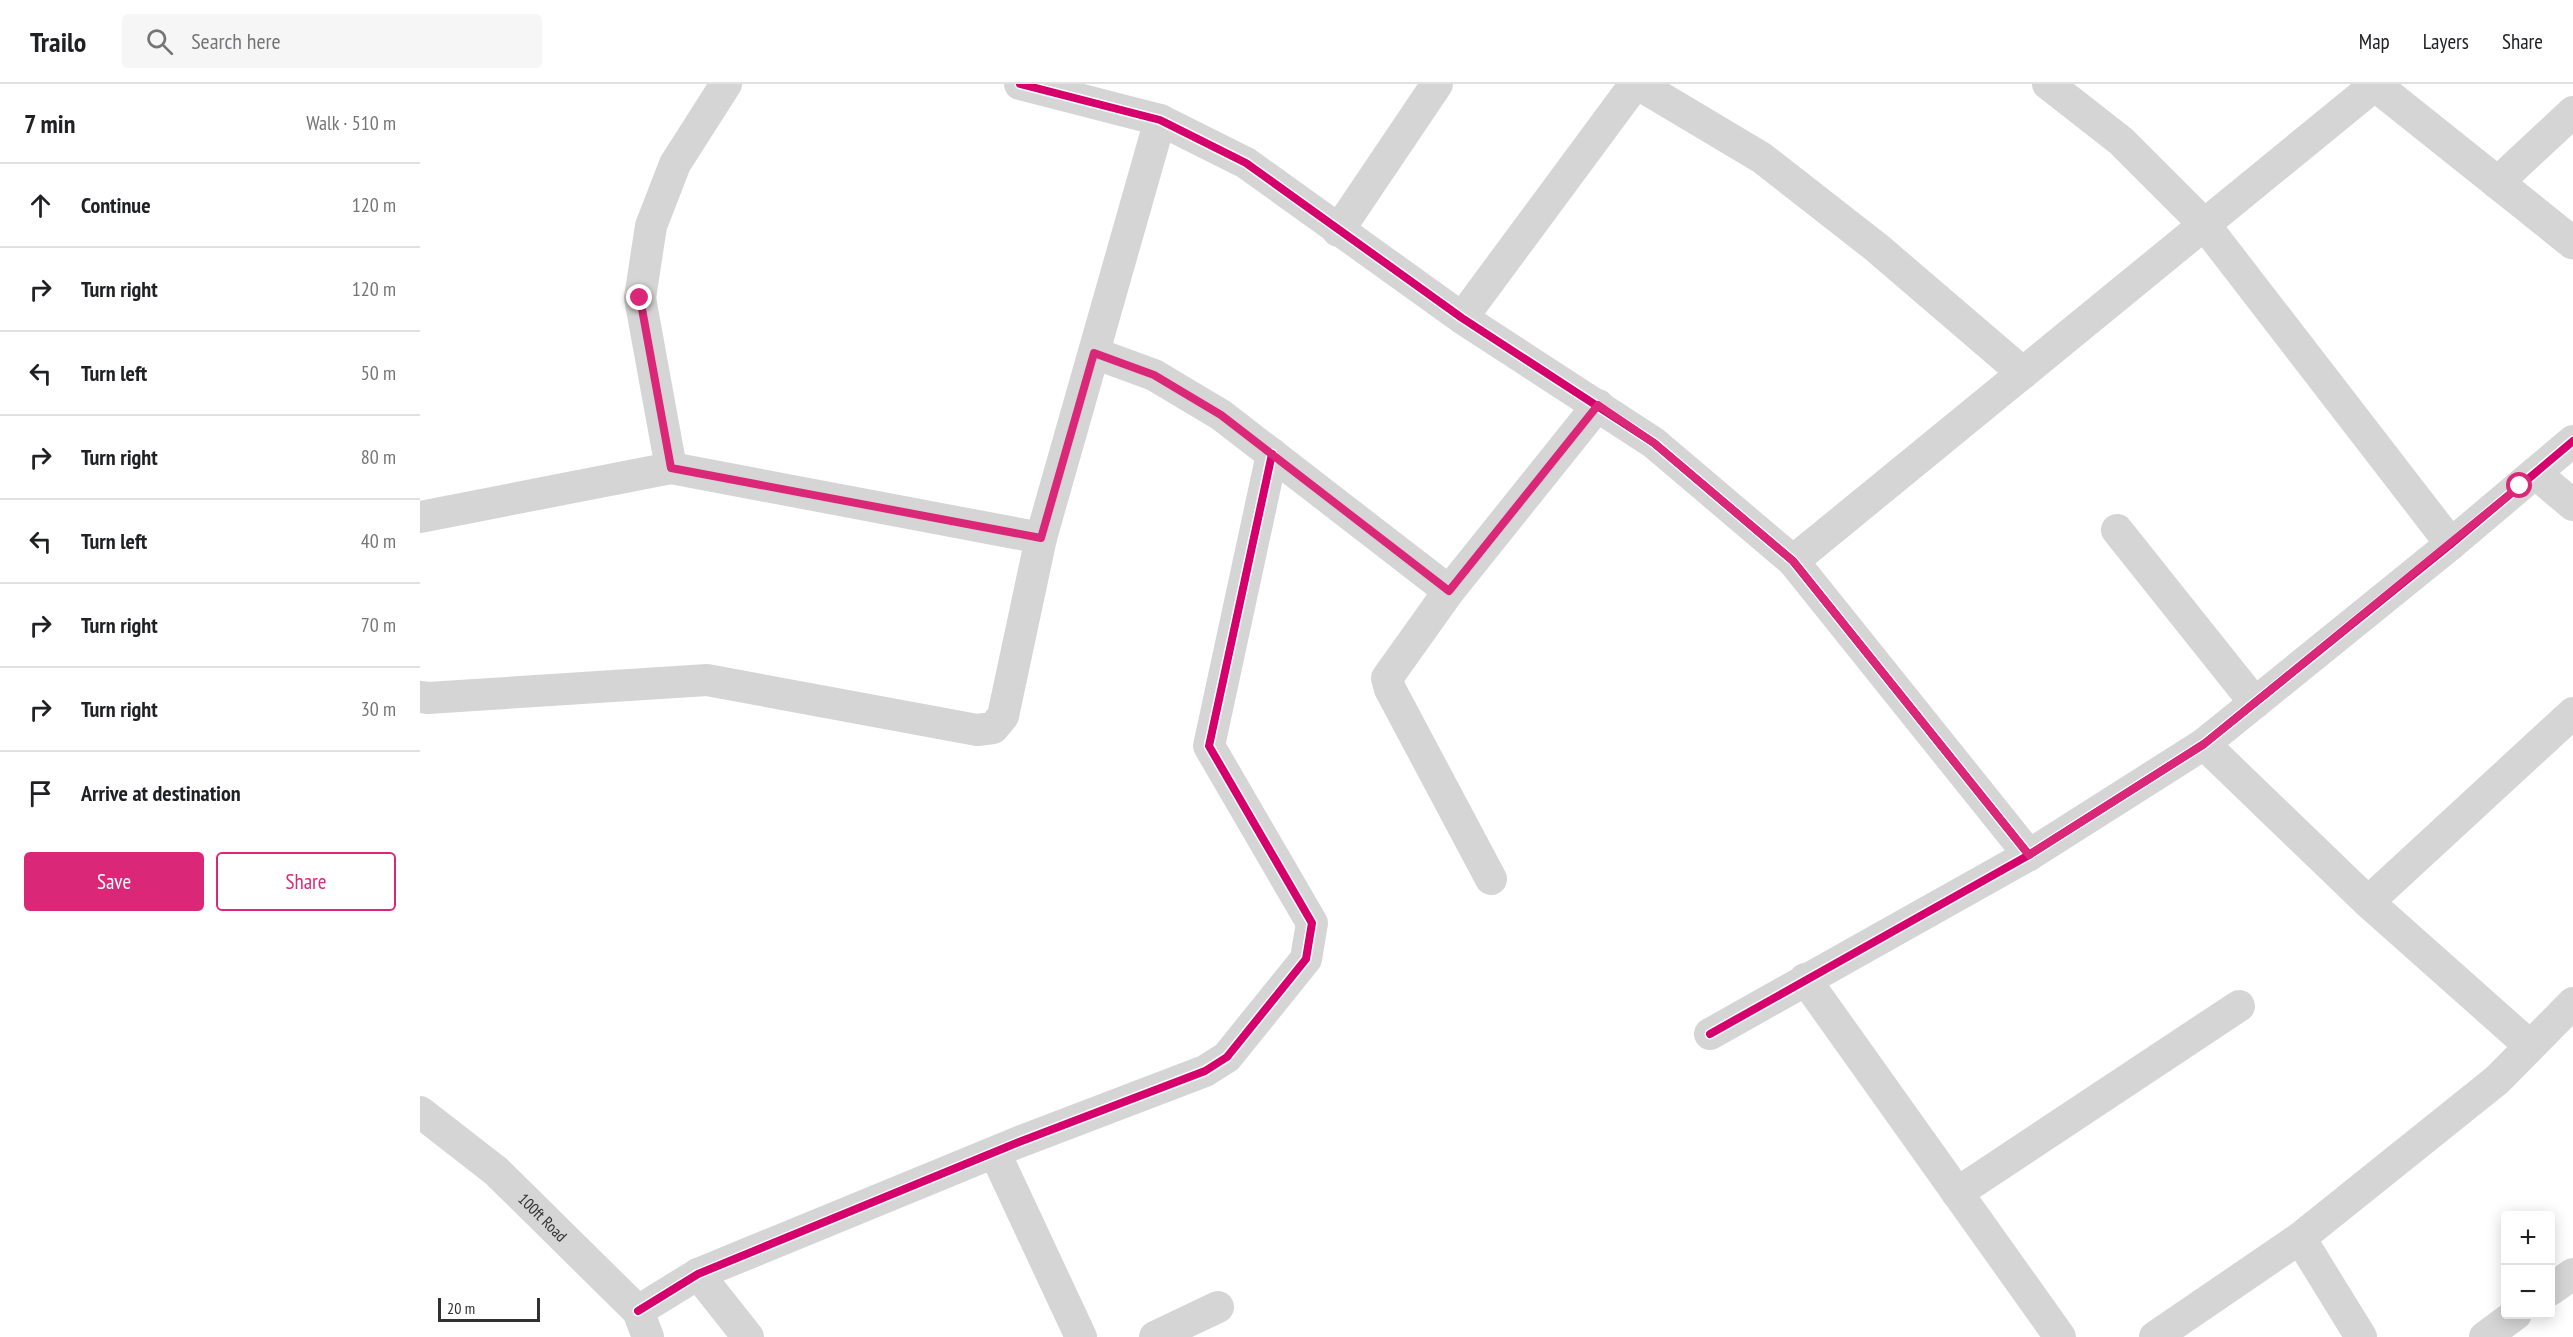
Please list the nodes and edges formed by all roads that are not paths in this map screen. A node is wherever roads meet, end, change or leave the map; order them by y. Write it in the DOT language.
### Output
graph roads {
  1 [pos="726,84"];
  2 [pos="1020,84"];
  3 [pos="1437,84"];
  4 [pos="1636,84"];
  5 [pos="2048,84"];
  6 [pos="2374,85"];
  7 [pos="2573,112"];
  8 [pos="1160,120"];
  9 [pos="2498,183"];
  10 [pos="2204,224"];
  11 [pos="1338,231"];
  12 [pos="2573,243"];
  13 [pos="1462,318"];
  14 [pos="1094,353"];
  15 [pos="2023,373"];
  16 [pos="1598,405"];
  17 [pos="2573,441"];
  18 [pos="1272,454"];
  19 [pos="671,468"];
  20 [pos="2535,472"];
  21 [pos="2573,505"];
  22 [pos="420,517"];
  23 [pos="2117,530"];
  24 [pos="1041,538"];
  25 [pos="2451,543"];
  26 [pos="1793,561"];
  27 [pos="1449,591"];
  28 [pos="420,697"];
  29 [pos="2254,703"];
  30 [pos="2573,712"];
  31 [pos="2204,744"];
  32 [pos="2029,855"];
  33 [pos="1491,879"];
  34 [pos="2368,902"];
  35 [pos="1805,979"];
  36 [pos="2573,1003"];
  37 [pos="2239,1006"];
  38 [pos="1710,1034"];
  39 [pos="2530,1046"];
  40 [pos="420,1112"];
  41 [pos="995,1153"];
  42 [pos="1957,1193"];
  43 [pos="2300,1238"];
  44 [pos="698,1274"];
  45 [pos="2573,1274"];
  46 [pos="2555,1287"];
  47 [pos="1218,1307"];
  48 [pos="2509,1319"];
  49 [pos="643,1324"];
  50 [pos="748,1337"];
  51 [pos="1081,1337"];
  52 [pos="1155,1337"];
  53 [pos="2060,1337"];
  54 [pos="2155,1337"];
  55 [pos="2361,1337"];
  56 [pos="2485,1337"];
  1 -- 19 [label="street"];
  2 -- 8 [label="street"];
  3 -- 11 [label="street"];
  4 -- 13 [label="street"];
  4 -- 15 [label="street"];
  5 -- 10 [label="street"];
  6 -- 9 [label="street"];
  6 -- 10 [label="street"];
  7 -- 9 [label="street"];
  8 -- 11 [label="street"];
  8 -- 14 [label="street"];
  9 -- 12 [label="street"];
  10 -- 15 [label="street"];
  10 -- 25 [label="street"];
  11 -- 13 [label="street"];
  13 -- 16 [label="street"];
  14 -- 18 [label="street"];
  14 -- 24 [label="street"];
  15 -- 26 [label="street"];
  16 -- 26 [label="street"];
  16 -- 27 [label="street"];
  17 -- 20 [label="street"];
  18 -- 27 [label="street"];
  18 -- 41 [label="street"];
  19 -- 22 [label="street"];
  19 -- 24 [label="street"];
  20 -- 21 [label="street"];
  20 -- 25 [label="street"];
  23 -- 29 [label="street"];
  24 -- 28 [label="street"];
  25 -- 29 [label="street"];
  26 -- 32 [label="street"];
  27 -- 33 [label="street"];
  29 -- 31 [label="street"];
  30 -- 34 [label="street"];
  31 -- 32 [label="street"];
  31 -- 34 [label="street"];
  32 -- 35 [label="street"];
  34 -- 39 [label="street"];
  35 -- 38 [label="street"];
  35 -- 42 [label="street"];
  36 -- 39 [label="street"];
  37 -- 42 [label="street"];
  39 -- 43 [label="street"];
  40 -- 49 [label="street, 100ft Road"];
  41 -- 44 [label="street"];
  41 -- 51 [label="street"];
  42 -- 53 [label="street"];
  43 -- 54 [label="street"];
  43 -- 55 [label="street"];
  44 -- 49 [label="street"];
  44 -- 50 [label="street"];
  45 -- 46 [label="street"];
  47 -- 52 [label="street"];
  48 -- 56 [label="street"];
}
